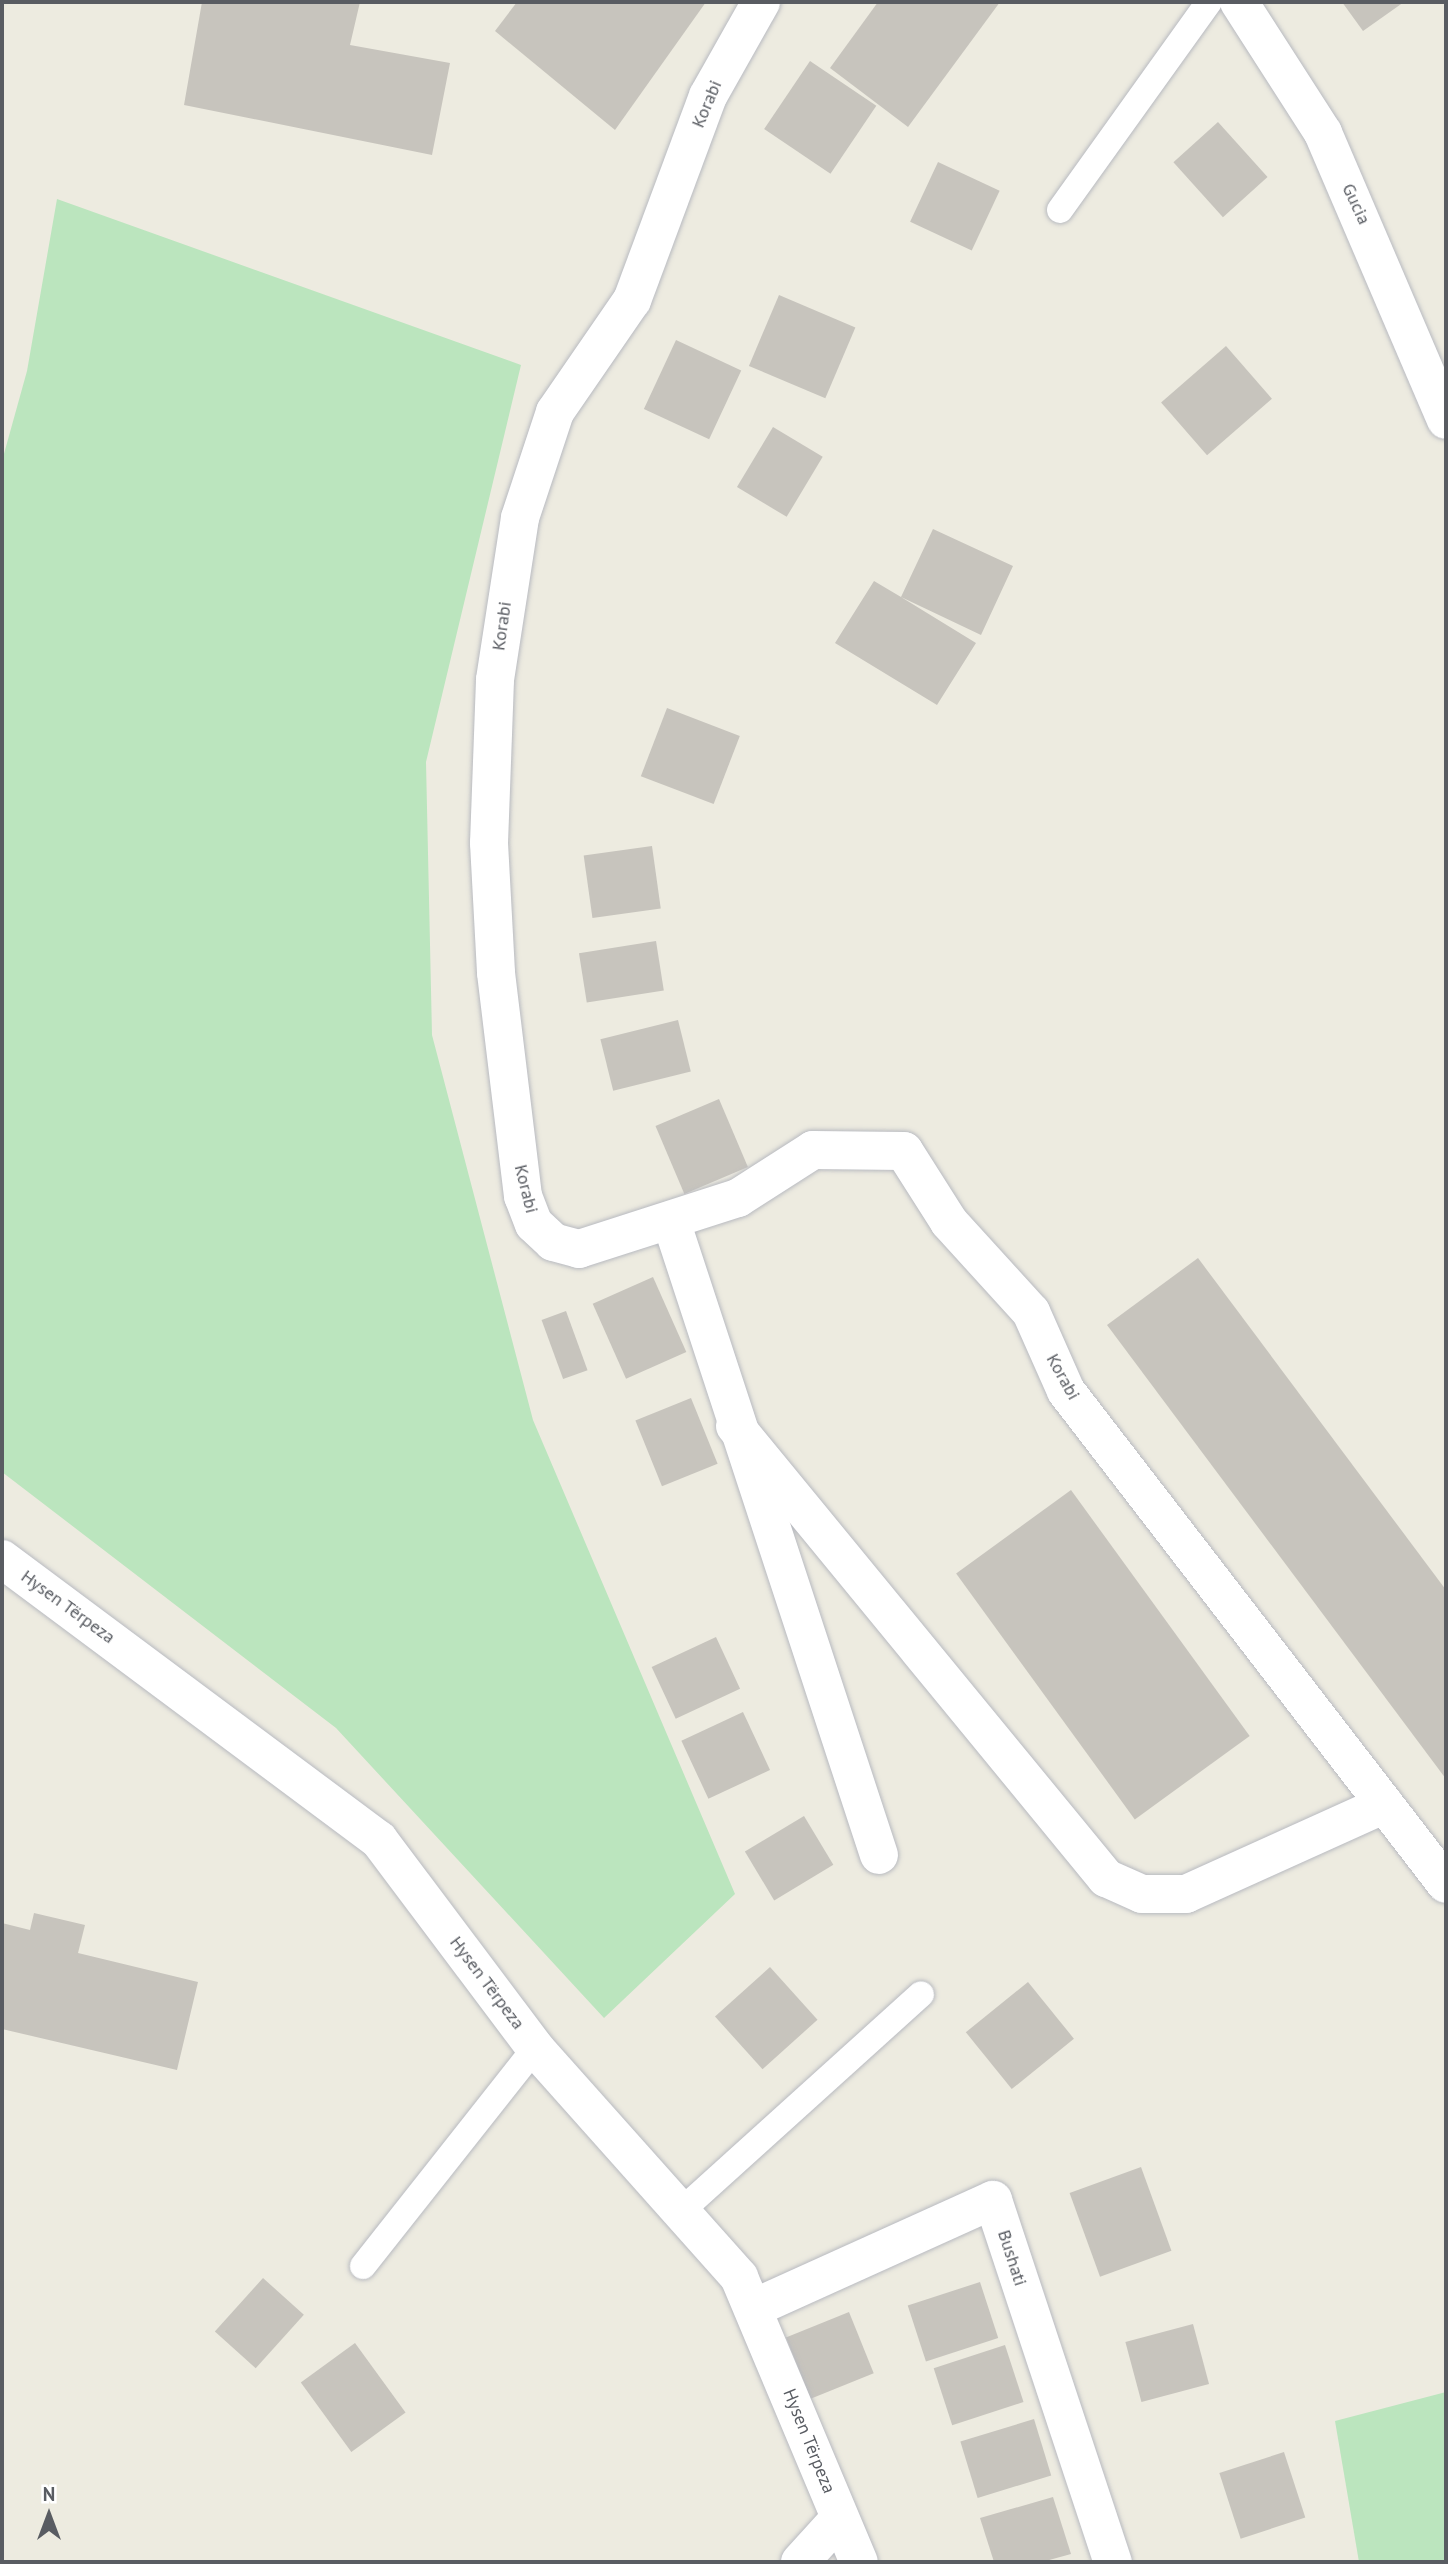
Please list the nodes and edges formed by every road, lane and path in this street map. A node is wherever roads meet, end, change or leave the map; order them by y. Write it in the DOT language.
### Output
graph roads {
  1 [pos="761,2"];
  2 [pos="1209,2"];
  3 [pos="1239,2"];
  4 [pos="1060,211"];
  5 [pos="1446,420"];
  6 [pos="672,1224"];
  7 [pos="735,1426"];
  8 [pos="2,1559"];
  9 [pos="1385,1804"];
  10 [pos="878,1855"];
  11 [pos="1446,1884"];
  12 [pos="921,1994"];
  13 [pos="535,2048"];
  14 [pos="679,2213"];
  15 [pos="363,2266"];
  16 [pos="756,2307"];
  17 [pos="840,2518"];
  18 [pos="800,2562"];
  19 [pos="859,2562"];
  20 [pos="1113,2562"];
  1 -- 6 [label="street, Korabi"];
  2 -- 4 [label="lane"];
  3 -- 5 [label="street, Gucia"];
  6 -- 7 [label="street"];
  6 -- 9 [label="street, Korabi"];
  7 -- 9 [label="street"];
  7 -- 10 [label="street"];
  8 -- 13 [label="street, Hysen Tërpeza"];
  9 -- 11 [label="street"];
  12 -- 14 [label="lane"];
  13 -- 14 [label="street, Hysen Tërpeza"];
  13 -- 15 [label="lane"];
  14 -- 16 [label="street, Hysen Tërpeza"];
  16 -- 17 [label="street, Hysen Tërpeza"];
  16 -- 20 [label="street, Bushati"];
  17 -- 18 [label="street"];
  17 -- 19 [label="street, Hysen Tërpeza"];
}
